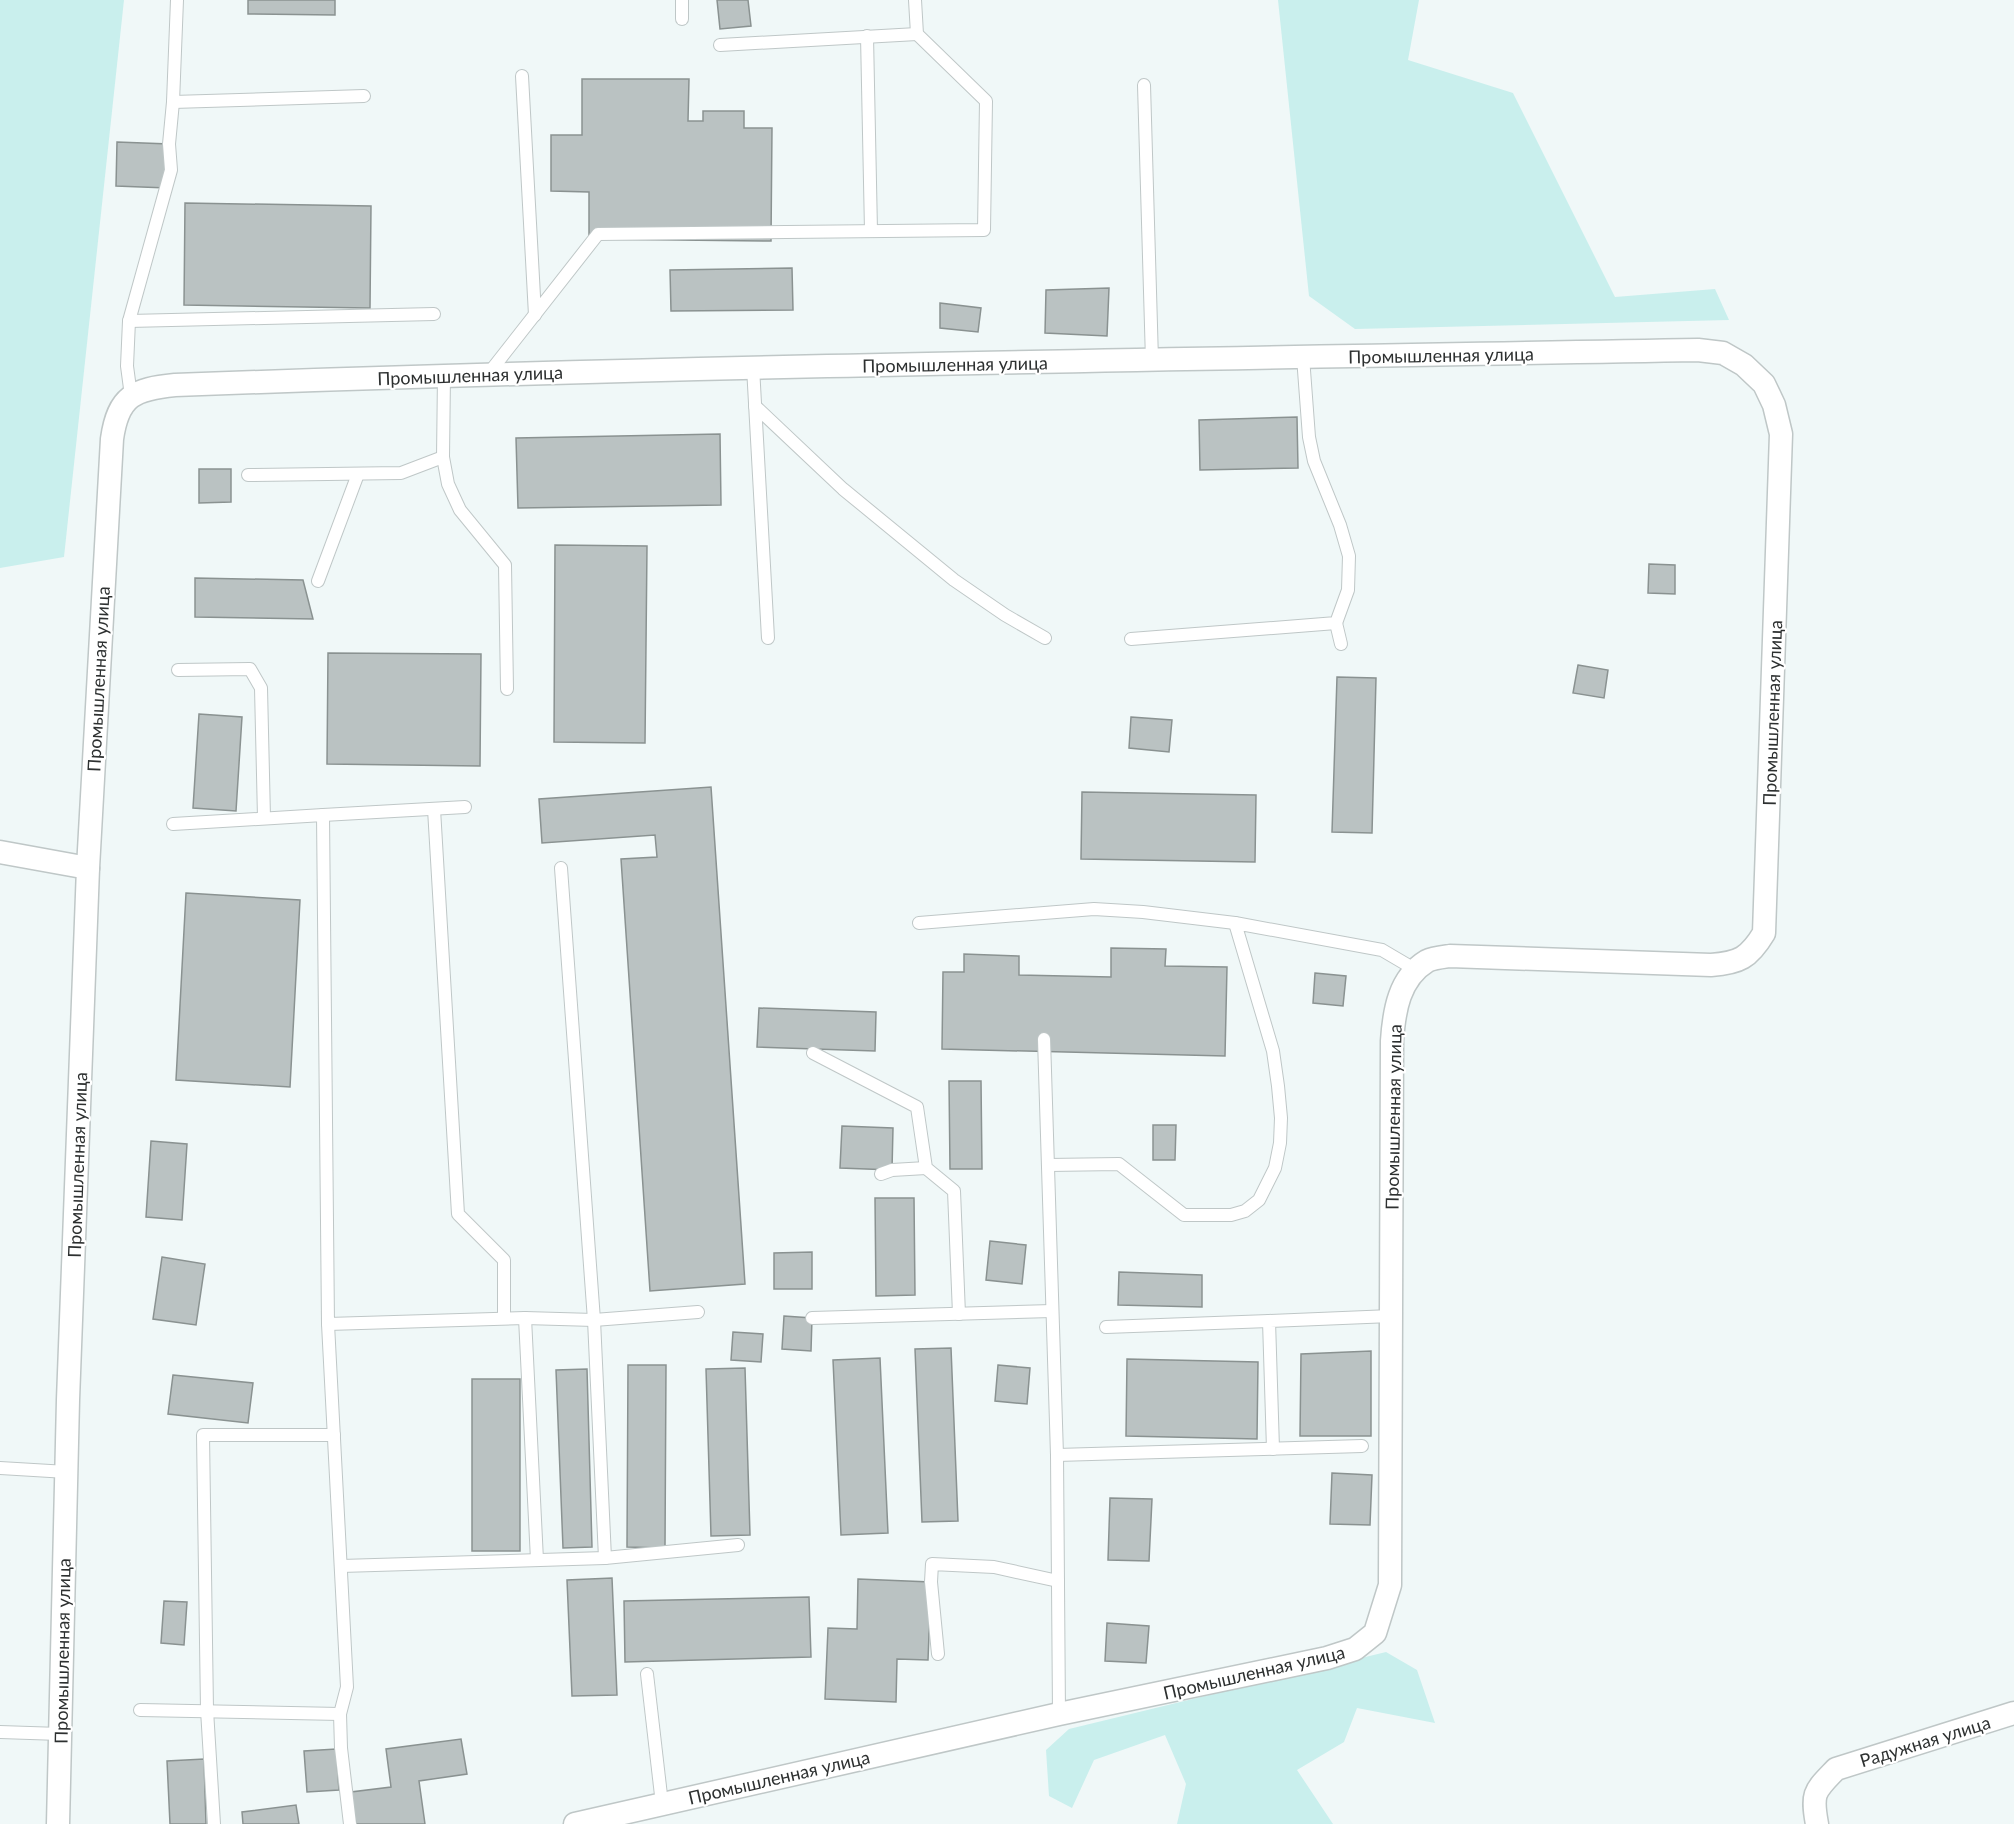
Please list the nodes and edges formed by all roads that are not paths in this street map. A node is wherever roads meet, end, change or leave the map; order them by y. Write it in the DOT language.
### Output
graph roads {
  1 [pos="177,0"];
  2 [pos="682,0"];
  3 [pos="915,0"];
  4 [pos="682,19"];
  5 [pos="917,34"];
  6 [pos="867,36"];
  7 [pos="720,45"];
  8 [pos="522,76"];
  9 [pos="1144,85"];
  10 [pos="364,96"];
  11 [pos="173,102"];
  12 [pos="871,231"];
  13 [pos="434,314"];
  14 [pos="535,315"];
  15 [pos="129,321"];
  16 [pos="1303,357"];
  17 [pos="1152,360"];
  18 [pos="753,367"];
  19 [pos="489,373"];
  20 [pos="444,375"];
  21 [pos="131,396"];
  22 [pos="755,406"];
  23 [pos="443,457"];
  24 [pos="358,474"];
  25 [pos="248,475"];
  26 [pos="318,581"];
  27 [pos="1336,623"];
  28 [pos="768,638"];
  29 [pos="1045,638"];
  30 [pos="1131,639"];
  31 [pos="1341,644"];
  32 [pos="178,670"];
  33 [pos="507,689"];
  34 [pos="465,807"];
  35 [pos="434,809"];
  36 [pos="323,815"];
  37 [pos="264,818"];
  38 [pos="173,824"];
  39 [pos="0,852"];
  40 [pos="88,868"];
  41 [pos="561,868"];
  42 [pos="919,923"];
  43 [pos="1235,923"];
  44 [pos="1416,970"];
  45 [pos="1044,1039"];
  46 [pos="813,1053"];
  47 [pos="1048,1165"];
  48 [pos="926,1168"];
  49 [pos="881,1174"];
  50 [pos="1052,1311"];
  51 [pos="698,1312"];
  52 [pos="959,1314"];
  53 [pos="1391,1316"];
  54 [pos="504,1318"];
  55 [pos="525,1318"];
  56 [pos="812,1318"];
  57 [pos="594,1320"];
  58 [pos="1269,1322"];
  59 [pos="328,1324"];
  60 [pos="1106,1327"];
  61 [pos="334,1435"];
  62 [pos="1362,1446"];
  63 [pos="1273,1449"];
  64 [pos="1057,1455"];
  65 [pos="0,1468"];
  66 [pos="67,1472"];
  67 [pos="738,1545"];
  68 [pos="605,1558"];
  69 [pos="537,1560"];
  70 [pos="342,1566"];
  71 [pos="1058,1581"];
  72 [pos="938,1654"];
  73 [pos="647,1674"];
  74 [pos="140,1710"];
  75 [pos="207,1710"];
  76 [pos="2014,1713"];
  77 [pos="340,1714"];
  78 [pos="1059,1714"];
  79 [pos="0,1732"];
  80 [pos="60,1734"];
  81 [pos="662,1804"];
  82 [pos="58,1824"];
  83 [pos="214,1824"];
  84 [pos="350,1824"];
  85 [pos="575,1824"];
  86 [pos="1817,1824"];
  1 -- 11 [label="lane"];
  2 -- 4 [label="lane"];
  3 -- 5 [label="lane"];
  5 -- 6 [label="lane"];
  5 -- 12 [label="lane"];
  6 -- 7 [label="lane"];
  6 -- 12 [label="lane"];
  8 -- 14 [label="lane"];
  9 -- 17 [label="lane"];
  10 -- 11 [label="lane"];
  11 -- 15 [label="lane"];
  12 -- 14 [label="lane"];
  13 -- 15 [label="lane"];
  14 -- 19 [label="lane"];
  15 -- 21 [label="lane"];
  16 -- 17 [label="street, Промышленная улица"];
  16 -- 27 [label="lane"];
  16 -- 44 [label="street, Промышленная улица"];
  17 -- 18 [label="street, Промышленная улица"];
  18 -- 19 [label="street, Промышленная улица"];
  18 -- 22 [label="lane"];
  19 -- 20 [label="street, Промышленная улица"];
  20 -- 21 [label="street, Промышленная улица"];
  20 -- 23 [label="lane"];
  21 -- 40 [label="street, Промышленная улица"];
  22 -- 28 [label="lane"];
  22 -- 29 [label="lane"];
  23 -- 24 [label="lane"];
  23 -- 33 [label="lane"];
  24 -- 25 [label="lane"];
  24 -- 26 [label="lane"];
  27 -- 30 [label="lane"];
  27 -- 31 [label="lane"];
  32 -- 37 [label="lane"];
  34 -- 35 [label="lane"];
  35 -- 36 [label="lane"];
  35 -- 54 [label="lane"];
  36 -- 37 [label="lane"];
  36 -- 59 [label="lane"];
  37 -- 38 [label="lane"];
  39 -- 40 [label="street"];
  40 -- 66 [label="street, Промышленная улица"];
  41 -- 57 [label="lane"];
  42 -- 43 [label="lane"];
  43 -- 44 [label="lane"];
  43 -- 47 [label="lane"];
  44 -- 53 [label="street, Промышленная улица"];
  45 -- 47 [label="lane"];
  46 -- 48 [label="lane"];
  47 -- 50 [label="lane"];
  48 -- 49 [label="lane"];
  48 -- 52 [label="lane"];
  50 -- 52 [label="lane"];
  50 -- 64 [label="lane"];
  51 -- 57 [label="lane"];
  52 -- 56 [label="lane"];
  53 -- 58 [label="lane"];
  53 -- 78 [label="street, Промышленная улица"];
  54 -- 55 [label="lane"];
  54 -- 59 [label="lane"];
  55 -- 57 [label="lane"];
  55 -- 69 [label="lane"];
  57 -- 68 [label="lane"];
  58 -- 60 [label="lane"];
  58 -- 63 [label="lane"];
  59 -- 61 [label="lane"];
  61 -- 70 [label="lane"];
  61 -- 75 [label="lane"];
  62 -- 63 [label="lane"];
  63 -- 64 [label="lane"];
  64 -- 71 [label="lane"];
  65 -- 66 [label="lane"];
  66 -- 80 [label="street, Промышленная улица"];
  67 -- 68 [label="lane"];
  68 -- 69 [label="lane"];
  69 -- 70 [label="lane"];
  70 -- 77 [label="lane"];
  71 -- 72 [label="lane"];
  71 -- 78 [label="lane"];
  73 -- 81 [label="lane"];
  74 -- 75 [label="lane"];
  75 -- 77 [label="lane"];
  75 -- 83 [label="lane"];
  76 -- 86 [label="street, Радужная улица"];
  77 -- 84 [label="lane"];
  78 -- 81 [label="street, Промышленная улица"];
  79 -- 80 [label="lane"];
  80 -- 82 [label="street, Промышленная улица"];
  81 -- 85 [label="street, Промышленная улица"];
}
